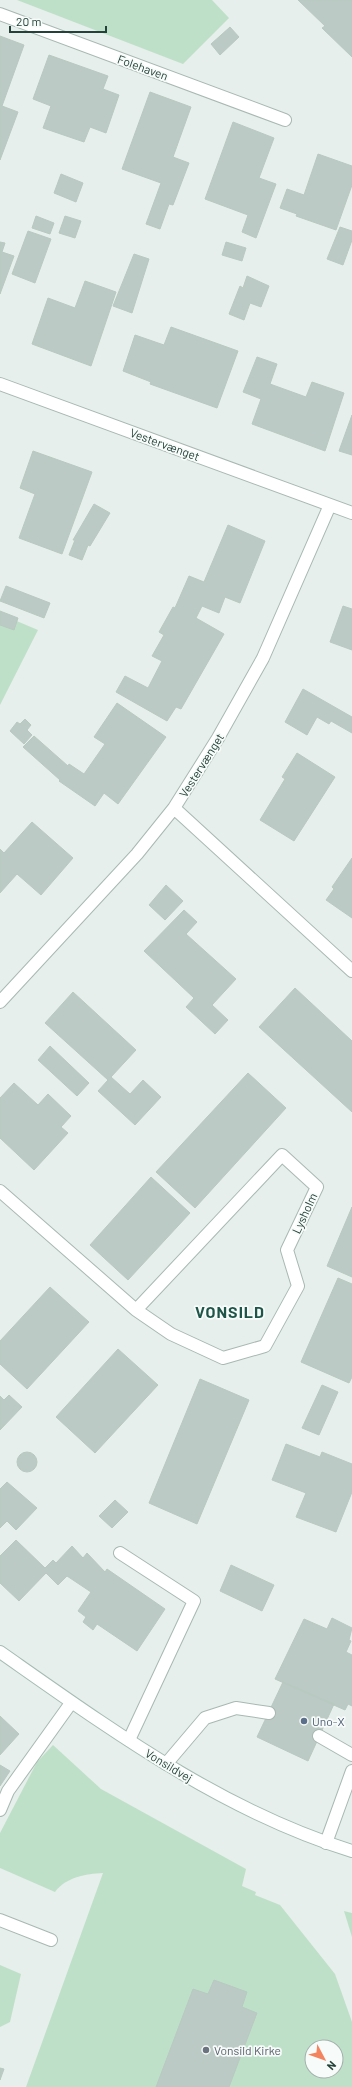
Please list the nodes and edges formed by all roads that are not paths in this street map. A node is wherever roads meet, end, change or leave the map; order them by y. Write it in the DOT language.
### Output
graph roads {
  1 [pos="0,14"];
  2 [pos="285,120"];
  3 [pos="0,384"];
  4 [pos="330,504"];
  5 [pos="352,512"];
  6 [pos="174,808"];
  7 [pos="352,971"];
  8 [pos="0,1002"];
  9 [pos="0,1190"];
  10 [pos="136,1310"];
  11 [pos="120,1553"];
  12 [pos="0,1652"];
  13 [pos="71,1702"];
  14 [pos="269,1713"];
  15 [pos="319,1736"];
  16 [pos="129,1740"];
  17 [pos="352,1755"];
  18 [pos="166,1764"];
  19 [pos="352,1771"];
  20 [pos="0,1810"];
  21 [pos="326,1843"];
  22 [pos="352,1851"];
  23 [pos="0,1920"];
  24 [pos="51,1940"];
  1 -- 2 [label="street, Folehaven"];
  3 -- 4 [label="street, Vestervænget"];
  4 -- 5 [label="street, Vestervænget"];
  4 -- 6 [label="street, Vestervænget"];
  6 -- 7 [label="street, Vestervænget"];
  6 -- 8 [label="street, Vestervænget"];
  9 -- 10 [label="street, Lysholm"];
  10 -- 10 [label="street, Lysholm"];
  11 -- 16 [label="street"];
  12 -- 13 [label="street, Vonsildvej"];
  13 -- 16 [label="street, Vonsildvej"];
  13 -- 20 [label="street"];
  14 -- 18 [label="street"];
  15 -- 17 [label="street"];
  16 -- 18 [label="street, Vonsildvej"];
  18 -- 21 [label="street, Vonsildvej"];
  19 -- 21 [label="street"];
  21 -- 22 [label="street, Vonsildvej"];
  23 -- 24 [label="street"];
}
